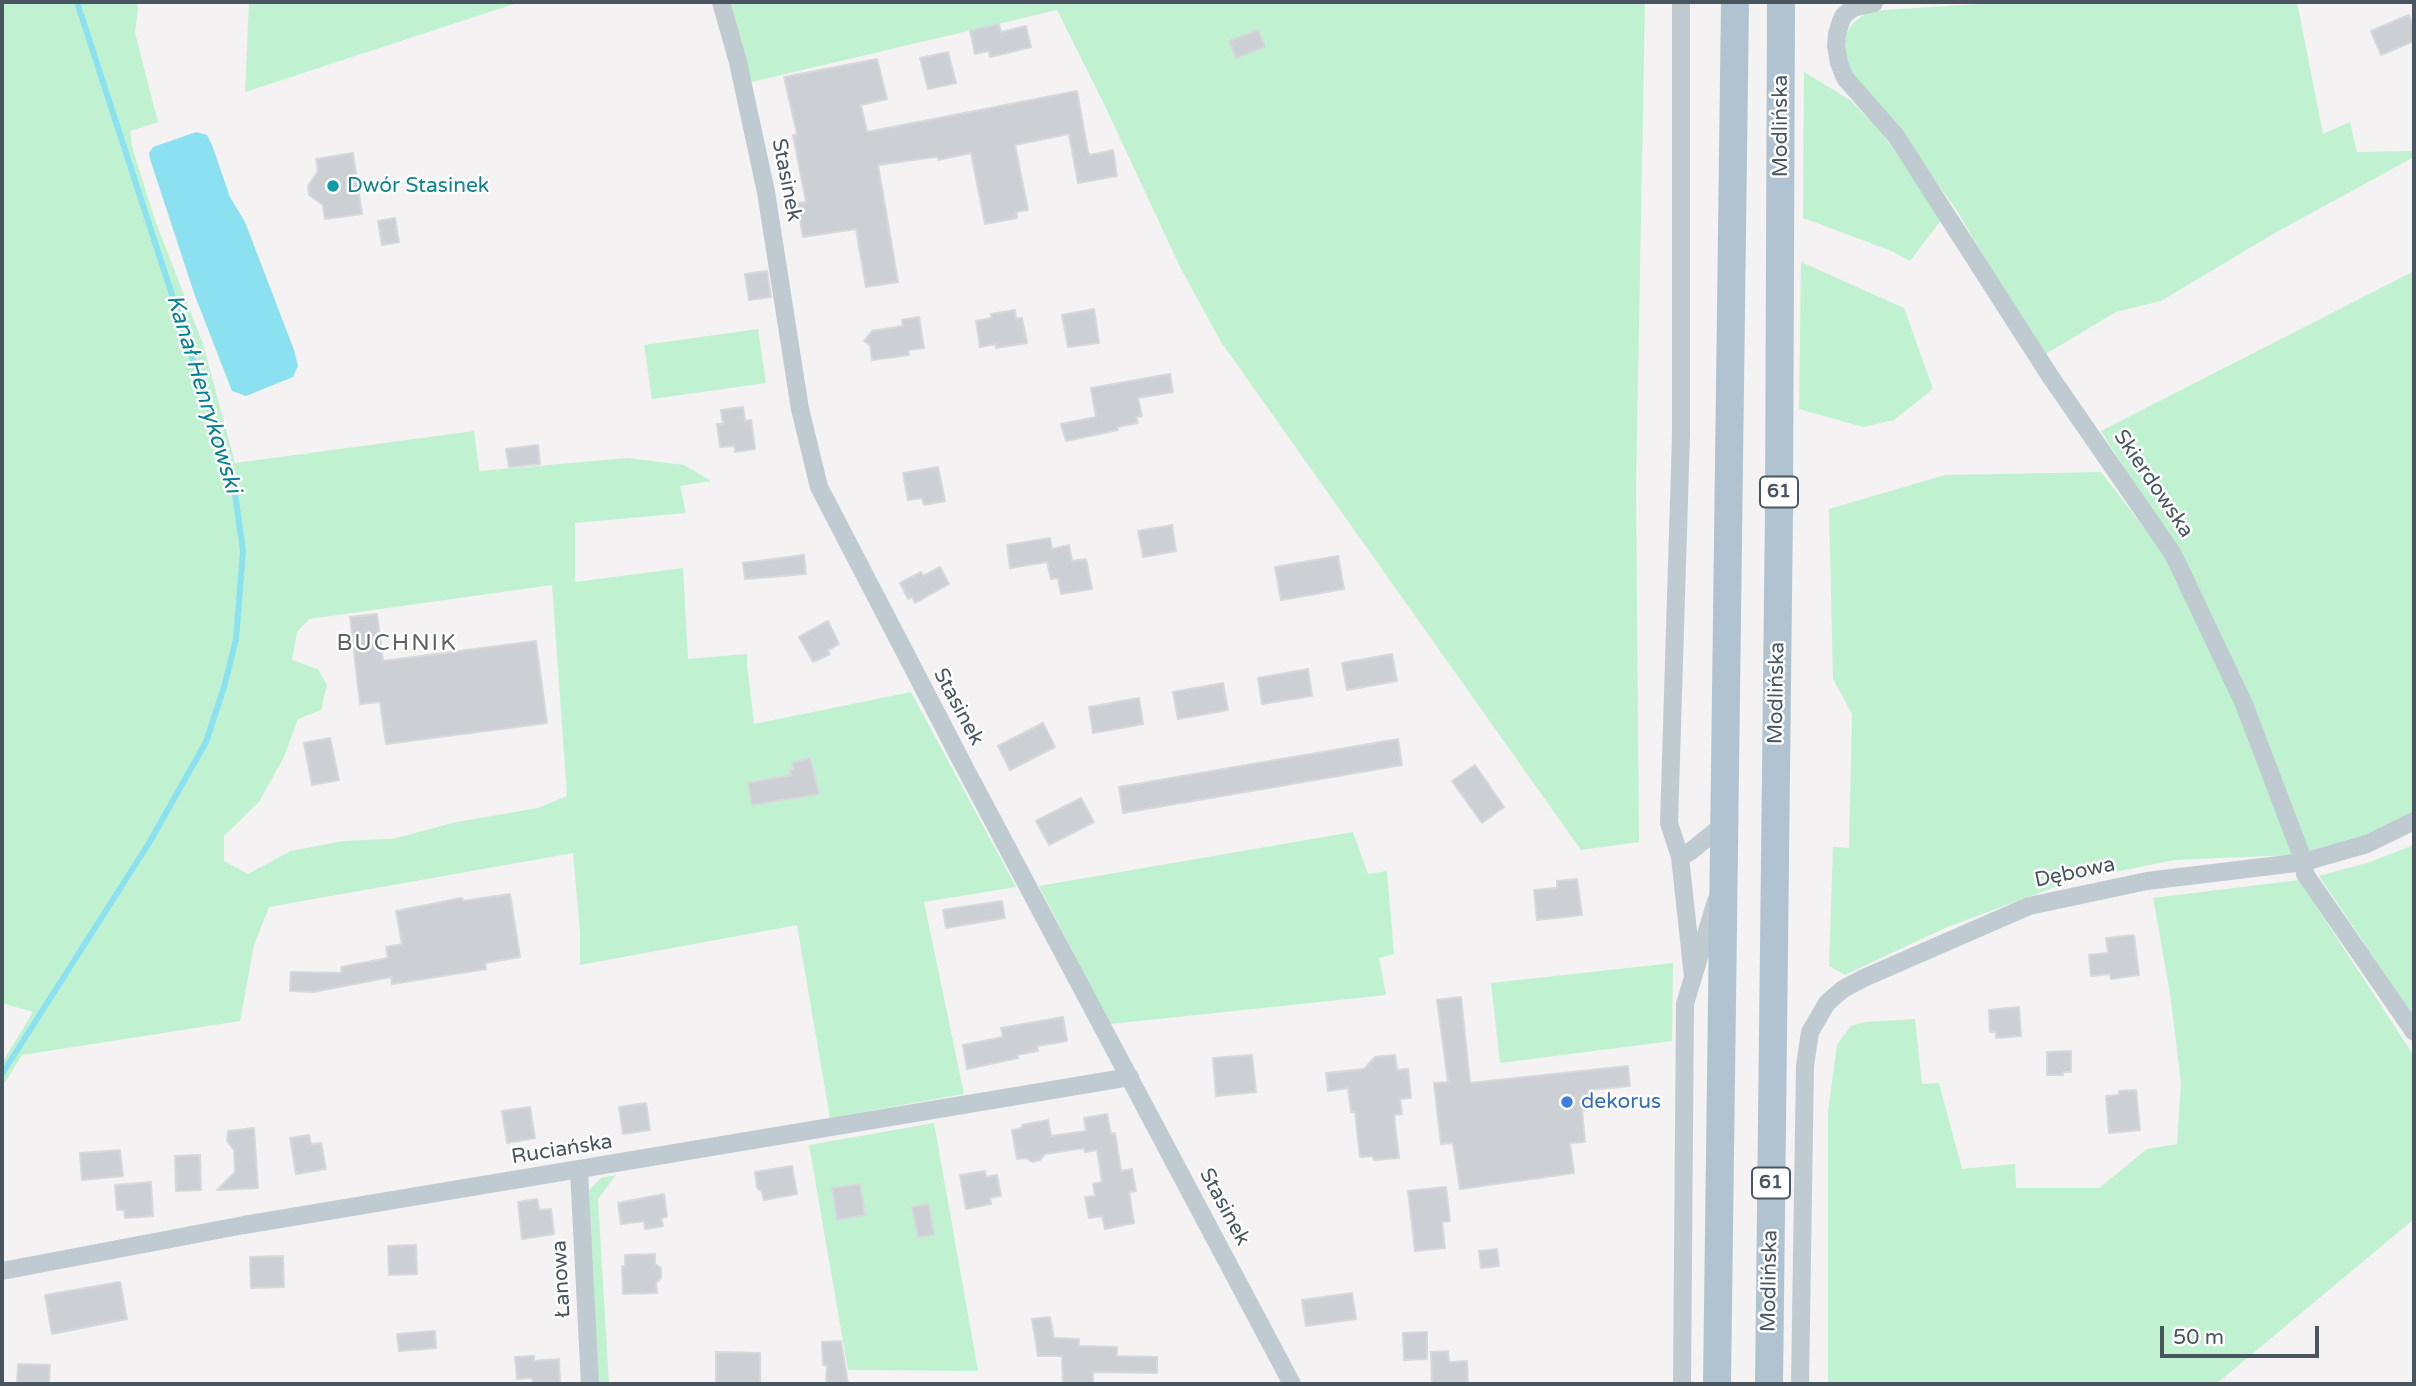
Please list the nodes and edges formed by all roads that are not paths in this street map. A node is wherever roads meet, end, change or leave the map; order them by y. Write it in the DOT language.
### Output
graph roads {
  1 [pos="721,2"];
  2 [pos="1681,2"];
  3 [pos="1735,2"];
  4 [pos="1782,2"];
  5 [pos="1874,3"];
  6 [pos="2414,821"];
  7 [pos="1724,825"];
  8 [pos="1680,857"];
  9 [pos="2304,862"];
  10 [pos="1723,877"];
  11 [pos="1693,977"];
  12 [pos="2414,1032"];
  13 [pos="1805,1066"];
  14 [pos="1130,1077"];
  15 [pos="579,1171"];
  16 [pos="2,1271"];
  17 [pos="590,1384"];
  18 [pos="1292,1384"];
  19 [pos="1682,1384"];
  20 [pos="1717,1384"];
  21 [pos="1769,1384"];
  22 [pos="1800,1384"];
  1 -- 14 [label="street, Stasinek"];
  2 -- 8 [label="street"];
  3 -- 7 [label="main road, 61"];
  4 -- 21 [label="main road, Modlińska / 61"];
  5 -- 9 [label="street, Skierdowska"];
  6 -- 9 [label="street, Dębowa"];
  7 -- 8 [label="street"];
  7 -- 10 [label="main road, 61"];
  8 -- 11 [label="street"];
  9 -- 12 [label="street, Skierdowska"];
  9 -- 13 [label="street, Dębowa"];
  10 -- 11 [label="street"];
  10 -- 20 [label="main road, 61"];
  11 -- 19 [label="street"];
  13 -- 22 [label="street, Modlińska"];
  14 -- 15 [label="street, Ruciańska"];
  14 -- 18 [label="street, Stasinek"];
  15 -- 16 [label="street, Ruciańska"];
  15 -- 17 [label="street, Łanowa"];
}
